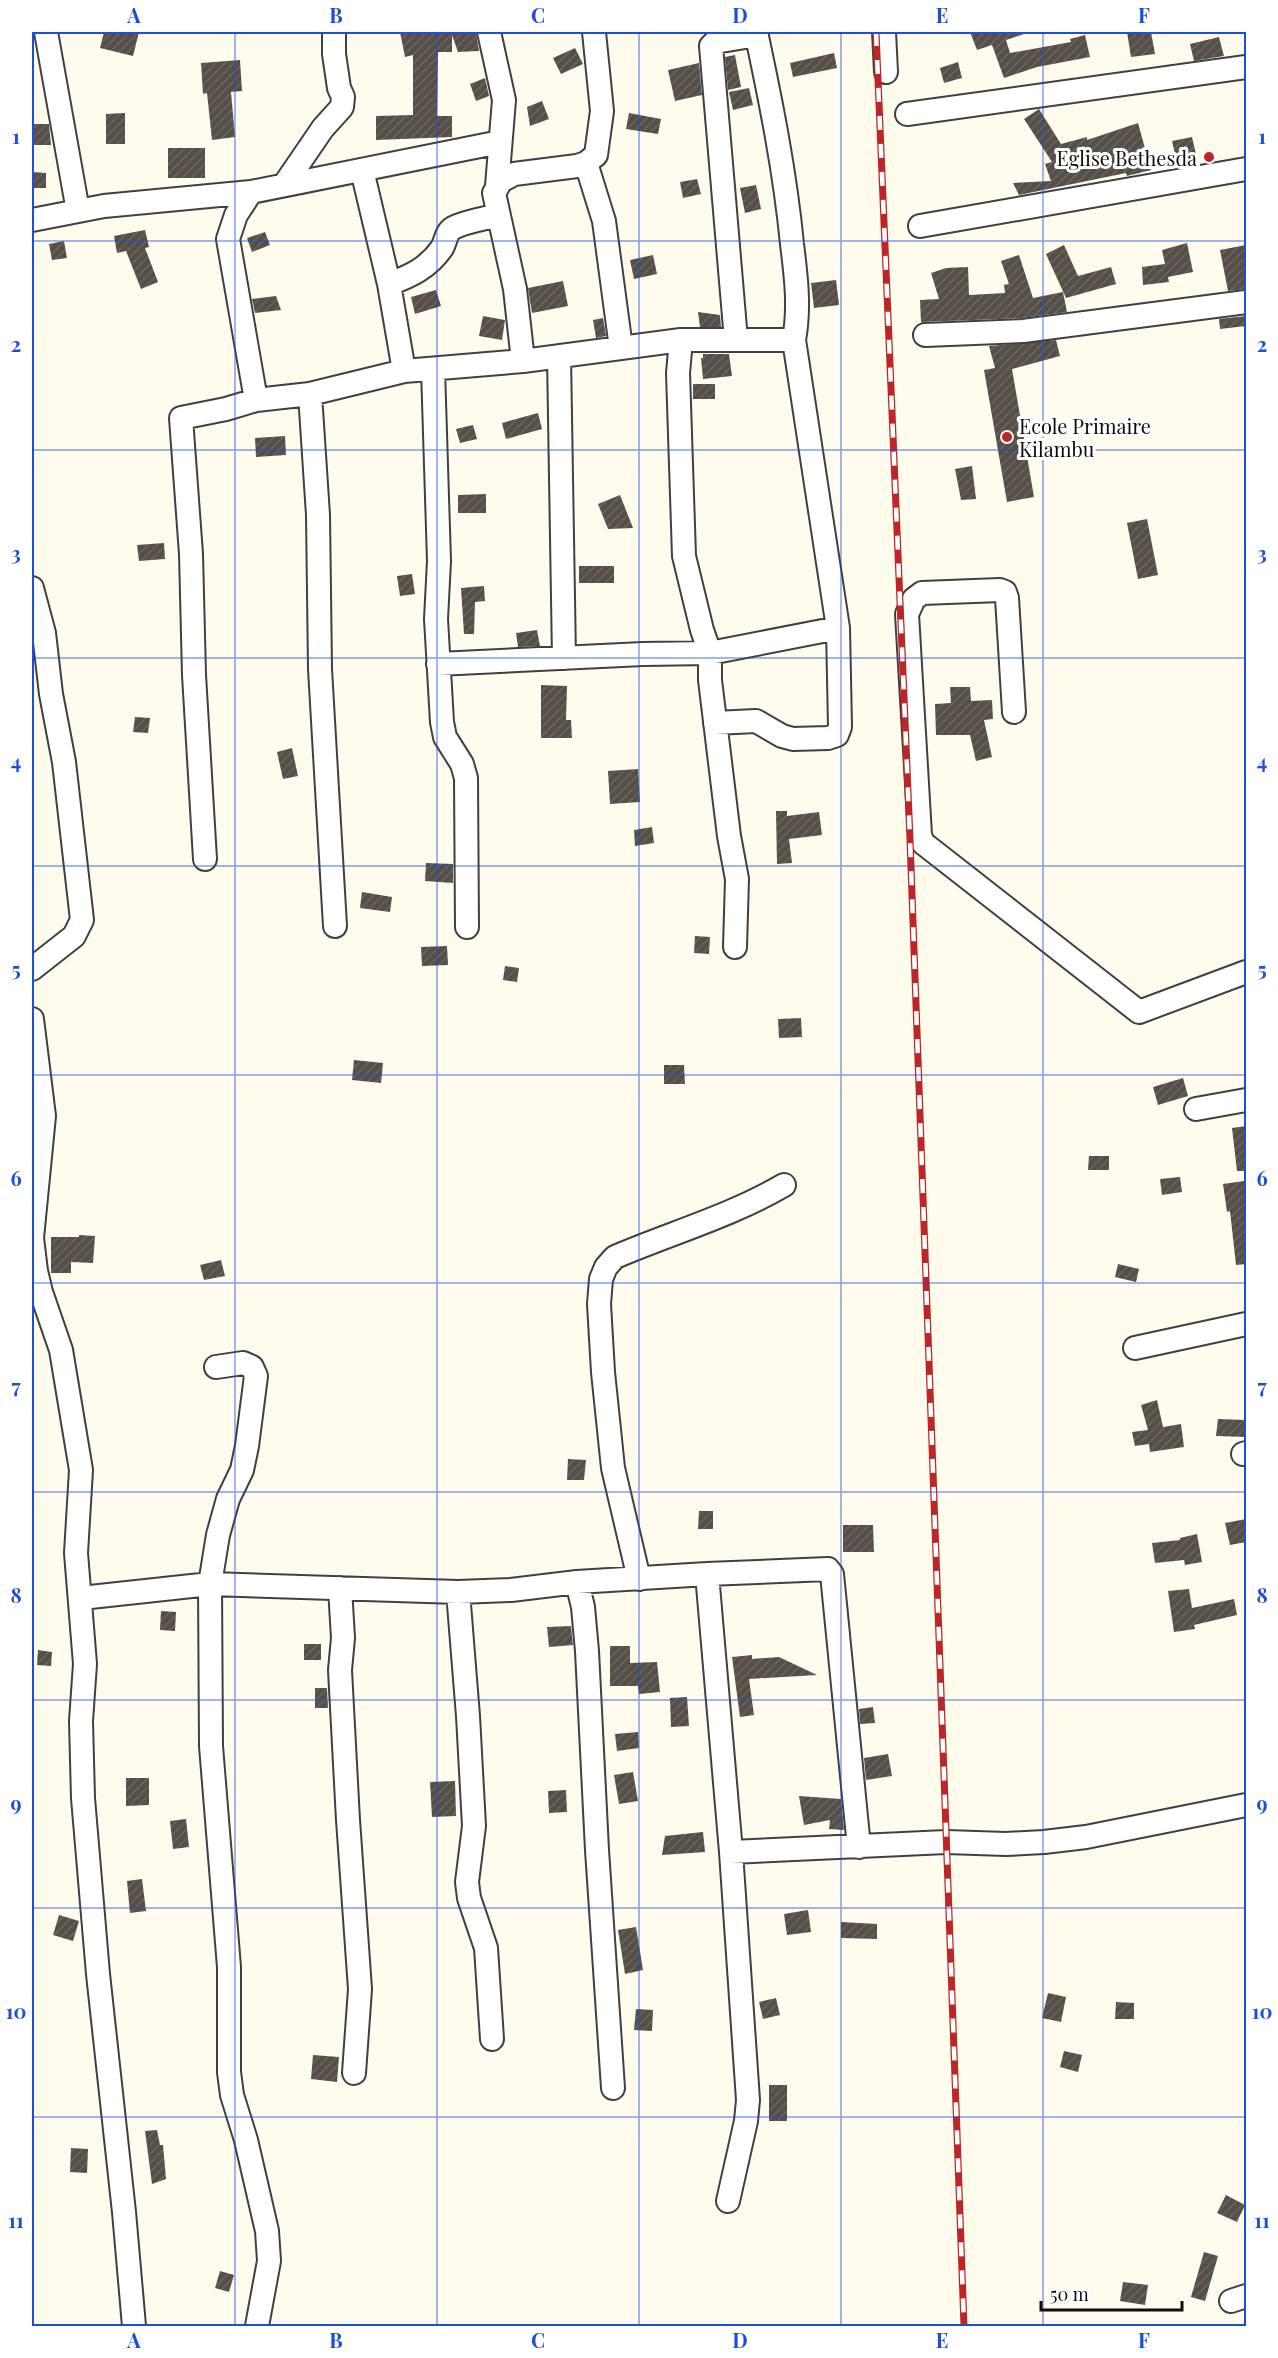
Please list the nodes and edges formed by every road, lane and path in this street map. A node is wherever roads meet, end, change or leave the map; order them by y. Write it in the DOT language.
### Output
graph roads {
  1 [pos="46,32"];
  2 [pos="334,32"];
  3 [pos="489,32"];
  4 [pos="594,32"];
  5 [pos="884,32"];
  6 [pos="757,33"];
  7 [pos="1246,67"];
  8 [pos="886,72"];
  9 [pos="907,114"];
  10 [pos="500,142"];
  11 [pos="586,163"];
  12 [pos="1246,169"];
  13 [pos="362,170"];
  14 [pos="284,185"];
  15 [pos="497,186"];
  16 [pos="251,192"];
  17 [pos="78,211"];
  18 [pos="498,215"];
  19 [pos="32,220"];
  20 [pos="920,226"];
  21 [pos="389,284"];
  22 [pos="1246,302"];
  23 [pos="925,335"];
  24 [pos="681,340"];
  25 [pos="736,340"];
  26 [pos="794,340"];
  27 [pos="621,348"];
  28 [pos="559,356"];
  29 [pos="524,361"];
  30 [pos="433,369"];
  31 [pos="404,371"];
  32 [pos="310,394"];
  33 [pos="256,400"];
  34 [pos="32,588"];
  35 [pos="838,628"];
  36 [pos="710,652"];
  37 [pos="564,658"];
  38 [pos="438,664"];
  39 [pos="1014,712"];
  40 [pos="715,723"];
  41 [pos="205,859"];
  42 [pos="335,926"];
  43 [pos="467,927"];
  44 [pos="735,947"];
  45 [pos="32,969"];
  46 [pos="1246,972"];
  47 [pos="32,1019"];
  48 [pos="1246,1100"];
  49 [pos="1196,1109"];
  50 [pos="784,1185"];
  51 [pos="1246,1324"];
  52 [pos="1135,1348"];
  53 [pos="216,1367"];
  54 [pos="707,1574"];
  55 [pos="639,1579"];
  56 [pos="577,1582"];
  57 [pos="210,1584"];
  58 [pos="340,1588"];
  59 [pos="458,1592"];
  60 [pos="81,1598"];
  61 [pos="1246,1805"];
  62 [pos="859,1847"];
  63 [pos="731,1852"];
  64 [pos="492,2038"];
  65 [pos="354,2073"];
  66 [pos="613,2088"];
  67 [pos="728,2201"];
  68 [pos="134,2326"];
  69 [pos="257,2326"];
  1 -- 17 [label="street"];
  2 -- 14 [label="street"];
  3 -- 10 [label="street"];
  4 -- 11 [label="street"];
  5 -- 8 [label="street"];
  6 -- 25 [label="street"];
  6 -- 26 [label="street"];
  7 -- 9 [label="street"];
  10 -- 13 [label="street"];
  10 -- 15 [label="street"];
  11 -- 15 [label="street"];
  11 -- 27 [label="street"];
  12 -- 20 [label="street"];
  13 -- 14 [label="street"];
  13 -- 21 [label="street"];
  14 -- 16 [label="street"];
  15 -- 18 [label="street"];
  16 -- 17 [label="street"];
  16 -- 33 [label="street"];
  17 -- 19 [label="street"];
  18 -- 21 [label="street"];
  18 -- 29 [label="street"];
  21 -- 31 [label="street"];
  22 -- 23 [label="street"];
  24 -- 25 [label="street"];
  24 -- 27 [label="street"];
  24 -- 36 [label="street"];
  25 -- 26 [label="street"];
  26 -- 35 [label="street"];
  27 -- 28 [label="street"];
  28 -- 29 [label="street"];
  28 -- 37 [label="street"];
  29 -- 30 [label="street"];
  30 -- 31 [label="street"];
  30 -- 38 [label="street"];
  31 -- 32 [label="street"];
  32 -- 33 [label="street"];
  32 -- 42 [label="street"];
  33 -- 41 [label="street"];
  34 -- 45 [label="street"];
  35 -- 36 [label="street"];
  35 -- 40 [label="street"];
  36 -- 37 [label="street"];
  36 -- 40 [label="street"];
  37 -- 38 [label="street"];
  38 -- 43 [label="street"];
  39 -- 46 [label="street"];
  40 -- 44 [label="street"];
  47 -- 60 [label="street"];
  48 -- 49 [label="street"];
  50 -- 55 [label="street"];
  51 -- 52 [label="street"];
  53 -- 57 [label="street"];
  54 -- 55 [label="street"];
  54 -- 62 [label="street"];
  54 -- 63 [label="street"];
  55 -- 56 [label="street"];
  56 -- 59 [label="street"];
  56 -- 66 [label="street"];
  57 -- 58 [label="street"];
  57 -- 60 [label="street"];
  57 -- 69 [label="street"];
  58 -- 59 [label="street"];
  58 -- 65 [label="street"];
  59 -- 64 [label="street"];
  60 -- 68 [label="street"];
  61 -- 62 [label="street"];
  62 -- 63 [label="street"];
  63 -- 67 [label="street"];
}
